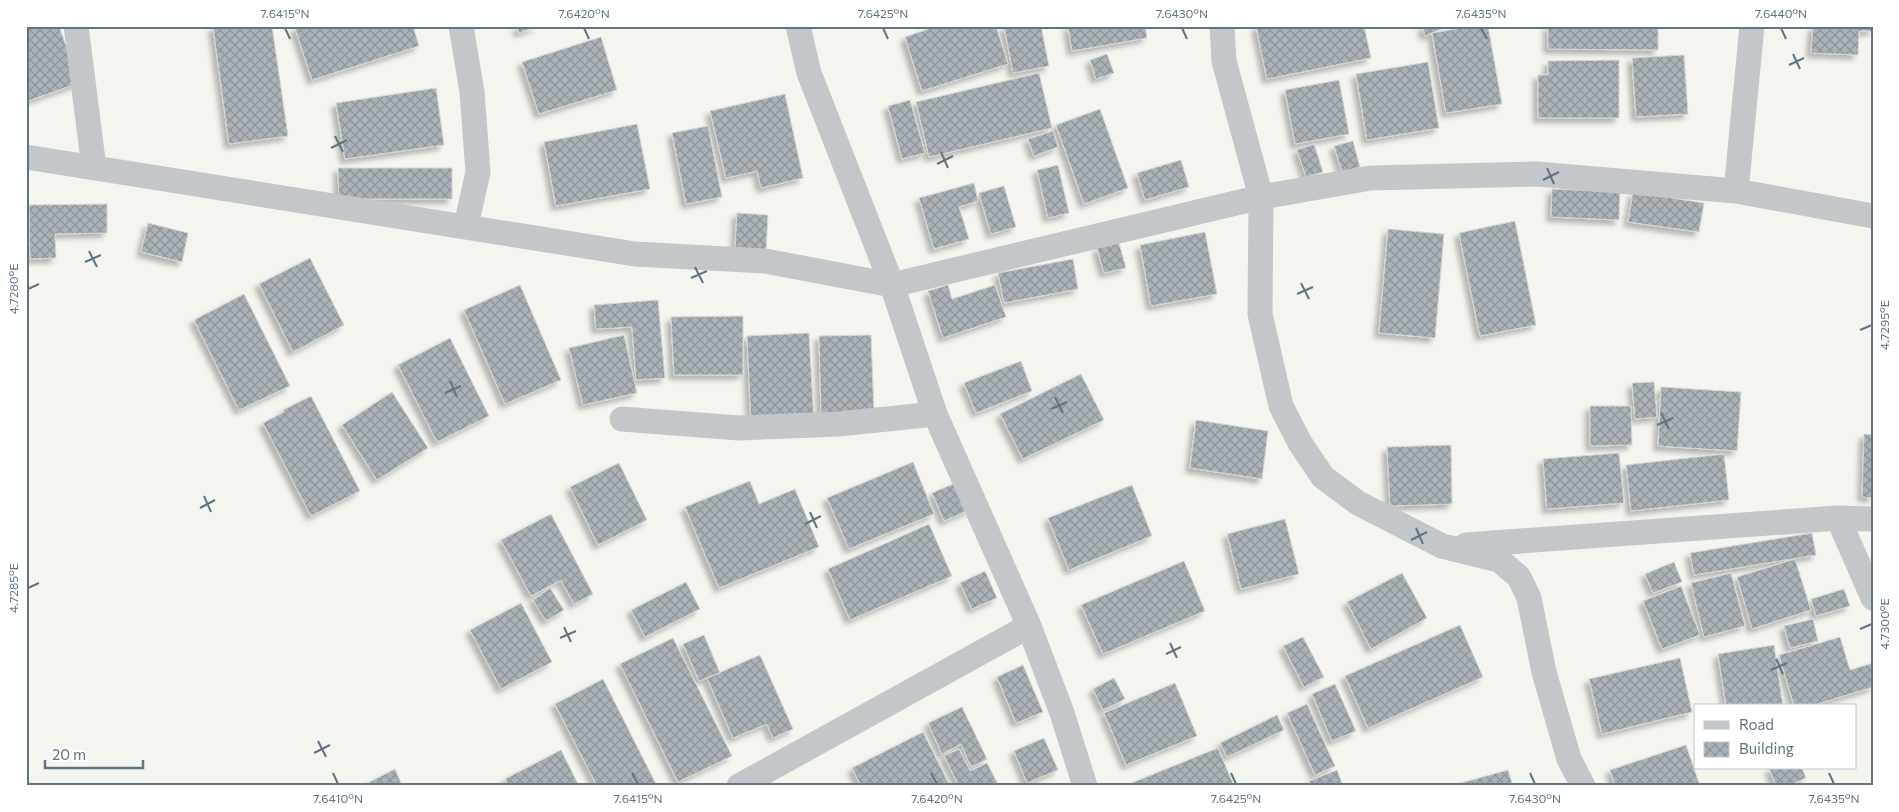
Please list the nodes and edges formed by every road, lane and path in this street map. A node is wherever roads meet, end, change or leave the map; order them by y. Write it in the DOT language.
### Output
graph roads {
  1 [pos="76,26"];
  2 [pos="461,26"];
  3 [pos="798,26"];
  4 [pos="1222,26"];
  5 [pos="1752,26"];
  6 [pos="26,157"];
  7 [pos="94,168"];
  8 [pos="1736,192"];
  9 [pos="1261,197"];
  10 [pos="1873,216"];
  11 [pos="466,226"];
  12 [pos="892,285"];
  13 [pos="935,414"];
  14 [pos="622,420"];
  15 [pos="1838,518"];
  16 [pos="1873,519"];
  17 [pos="1442,546"];
  18 [pos="1873,598"];
  19 [pos="1029,626"];
  20 [pos="739,786"];
  21 [pos="1085,786"];
  22 [pos="1583,786"];
  1 -- 7 [label="street"];
  2 -- 11 [label="street"];
  3 -- 12 [label="street"];
  4 -- 9 [label="street"];
  5 -- 8 [label="street"];
  6 -- 7 [label="street"];
  7 -- 11 [label="street"];
  8 -- 9 [label="street"];
  8 -- 10 [label="street"];
  9 -- 12 [label="street"];
  9 -- 17 [label="street"];
  11 -- 12 [label="street"];
  12 -- 13 [label="street"];
  13 -- 14 [label="street"];
  13 -- 19 [label="street"];
  15 -- 16 [label="street"];
  15 -- 17 [label="street"];
  15 -- 18 [label="street"];
  17 -- 22 [label="street"];
  19 -- 20 [label="street"];
  19 -- 21 [label="street"];
}
